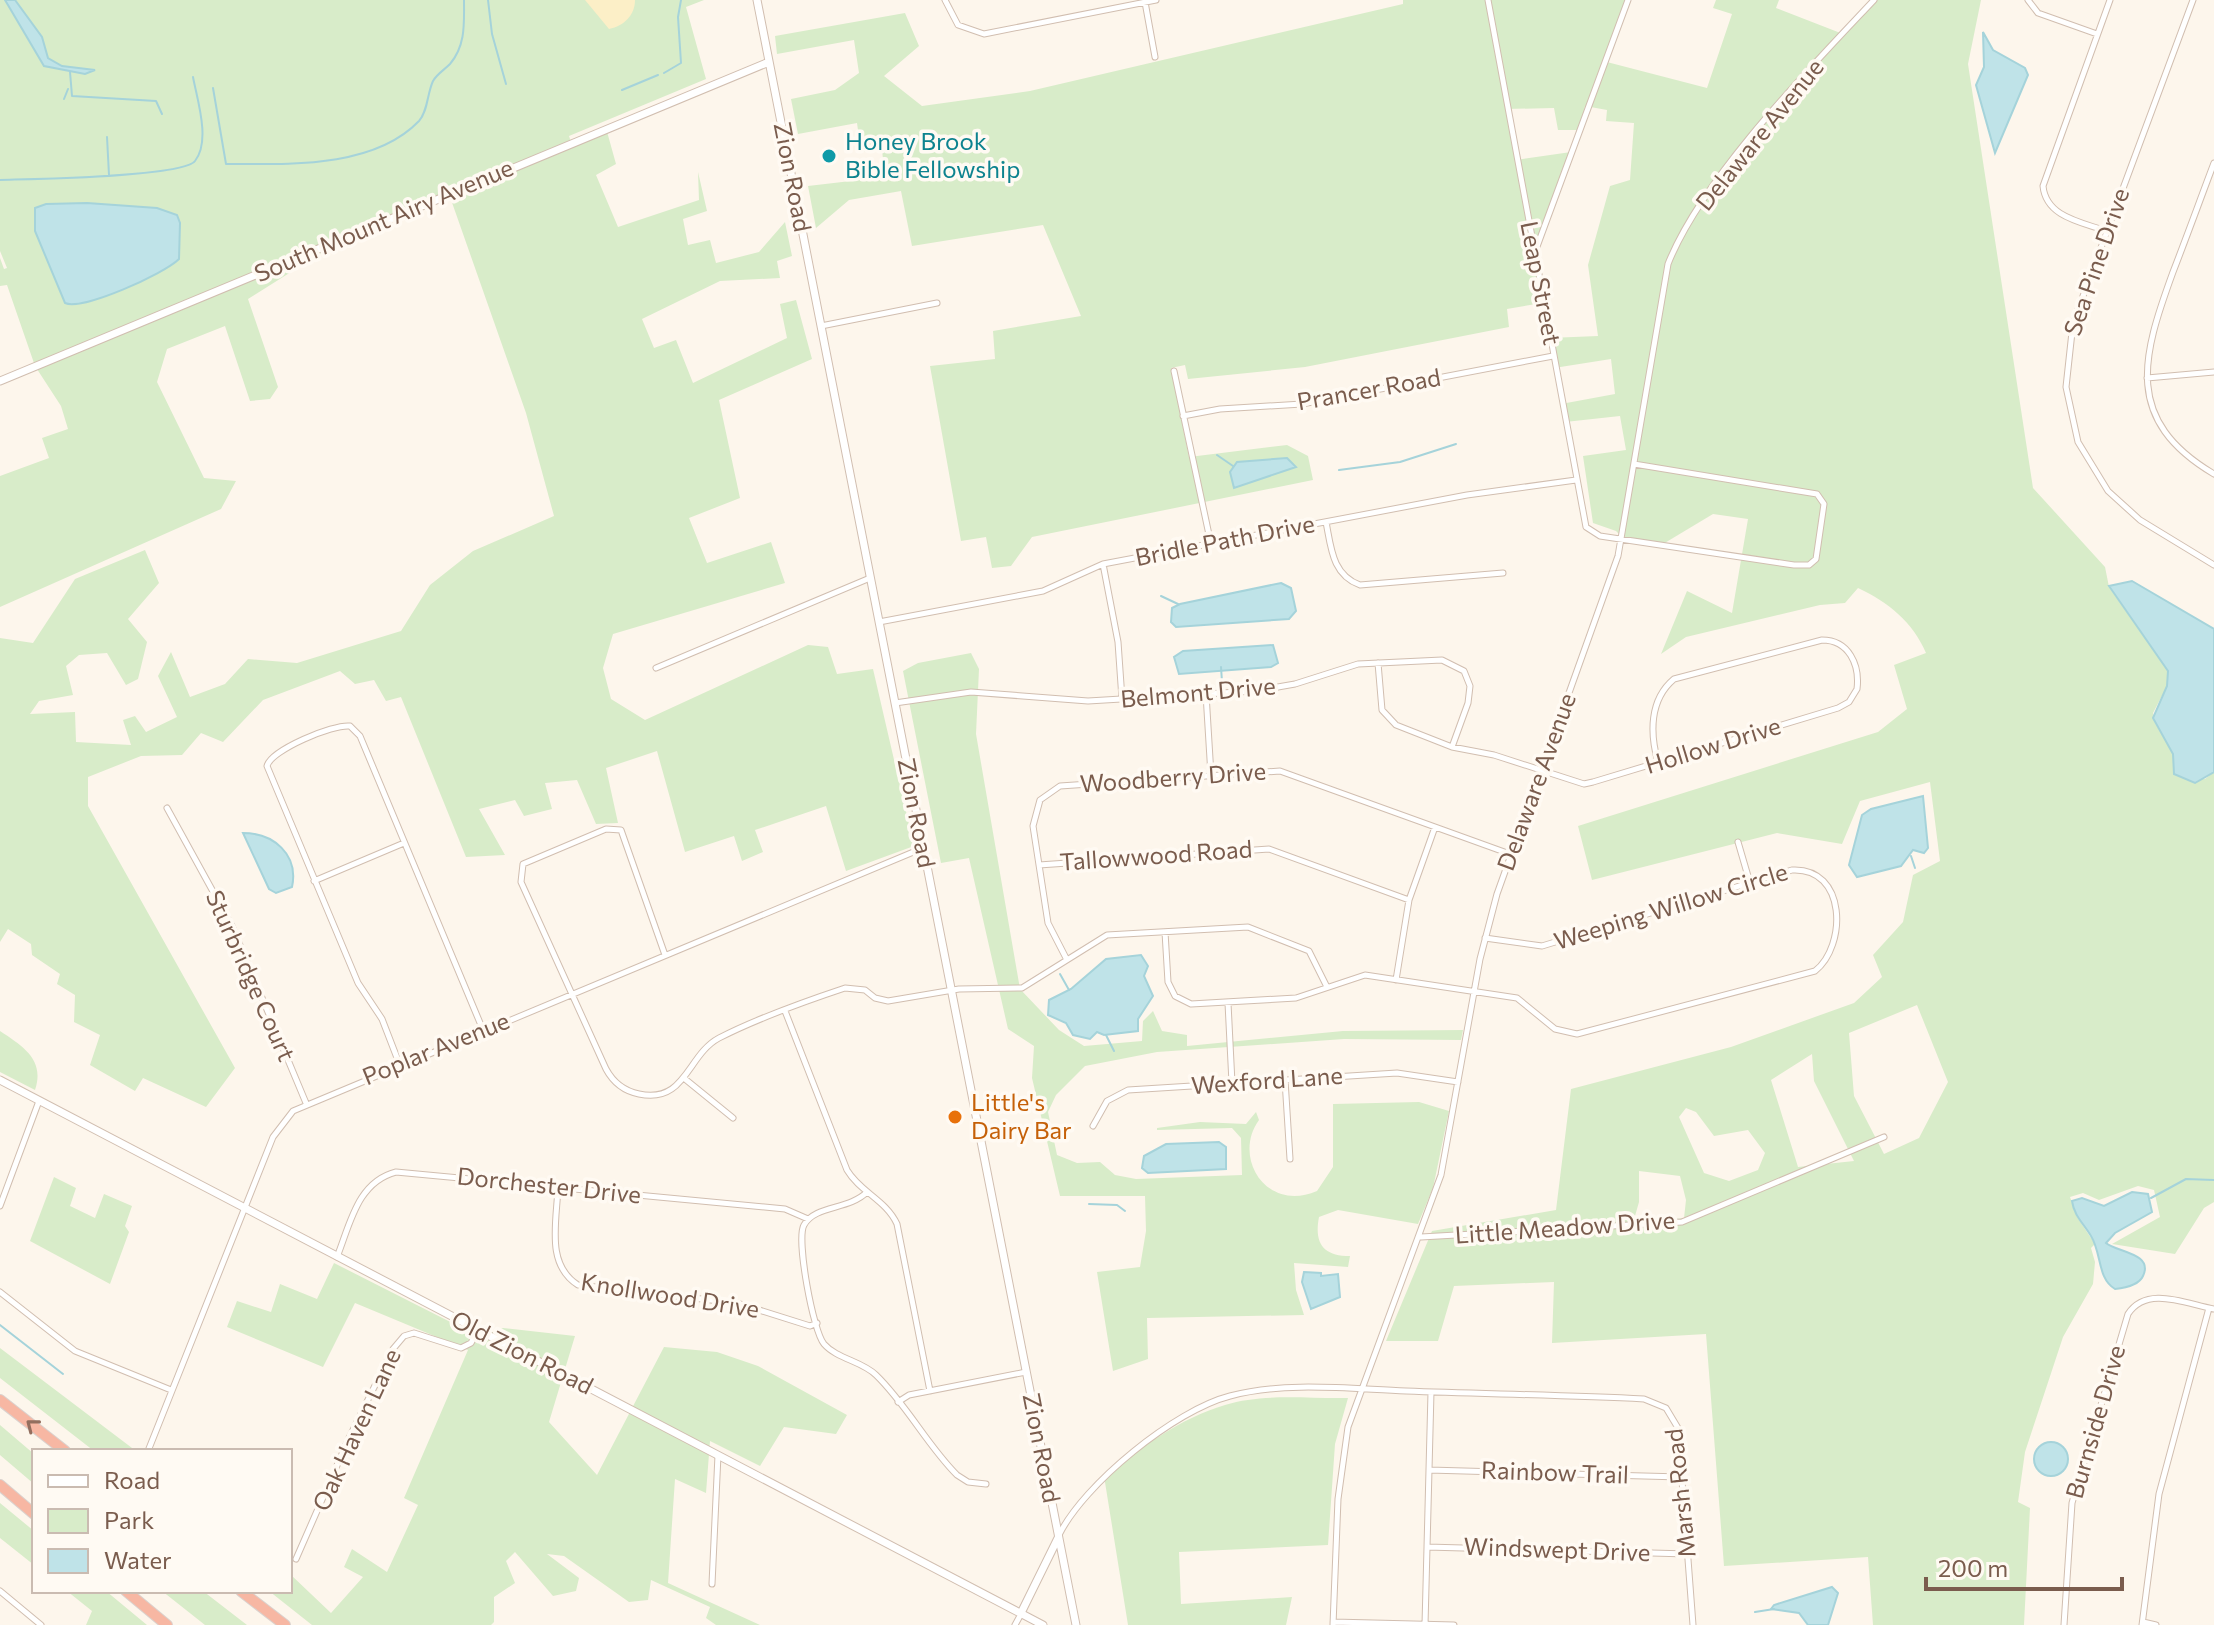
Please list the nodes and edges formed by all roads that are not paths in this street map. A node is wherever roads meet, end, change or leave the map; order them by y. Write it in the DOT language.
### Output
graph roads {
  1 [pos="757,0"];
  2 [pos="945,0"];
  3 [pos="1156,0"];
  4 [pos="1488,0"];
  5 [pos="1628,0"];
  6 [pos="1874,0"];
  7 [pos="2028,0"];
  8 [pos="2110,0"];
  9 [pos="2193,0"];
  10 [pos="1145,2"];
  11 [pos="2097,34"];
  12 [pos="1155,57"];
  13 [pos="769,62"];
  14 [pos="2214,163"];
  15 [pos="2106,231"];
  16 [pos="1534,253"];
  17 [pos="937,303"];
  18 [pos="821,326"];
  19 [pos="1553,356"];
  20 [pos="1174,371"];
  21 [pos="2214,372"];
  22 [pos="2147,378"];
  23 [pos="0,381"];
  24 [pos="1183,416"];
  25 [pos="1634,464"];
  26 [pos="2214,474"];
  27 [pos="1576,480"];
  28 [pos="1326,522"];
  29 [pos="1622,538"];
  30 [pos="1211,544"];
  31 [pos="1103,564"];
  32 [pos="2214,565"];
  33 [pos="1503,573"];
  34 [pos="870,578"];
  35 [pos="879,622"];
  36 [pos="1378,663"];
  37 [pos="656,668"];
  38 [pos="1206,694"];
  39 [pos="1122,699"];
  40 [pos="895,703"];
  41 [pos="1452,747"];
  42 [pos="1658,762"];
  43 [pos="1540,771"];
  44 [pos="1211,775"];
  45 [pos="167,808"];
  46 [pos="1435,827"];
  47 [pos="1738,842"];
  48 [pos="404,843"];
  49 [pos="923,848"];
  50 [pos="1510,854"];
  51 [pos="1039,865"];
  52 [pos="314,881"];
  53 [pos="1750,883"];
  54 [pos="1409,900"];
  55 [pos="1165,932"];
  56 [pos="1485,938"];
  57 [pos="665,955"];
  58 [pos="1066,959"];
  59 [pos="1396,980"];
  60 [pos="1327,987"];
  61 [pos="951,990"];
  62 [pos="1474,992"];
  63 [pos="571,994"];
  64 [pos="1228,1003"];
  65 [pos="785,1011"];
  66 [pos="483,1030"];
  67 [pos="399,1063"];
  68 [pos="685,1079"];
  69 [pos="0,1080"];
  70 [pos="1285,1080"];
  71 [pos="1458,1082"];
  72 [pos="1232,1083"];
  73 [pos="39,1101"];
  74 [pos="306,1103"];
  75 [pos="733,1118"];
  76 [pos="1093,1126"];
  77 [pos="1884,1137"];
  78 [pos="1290,1159"];
  79 [pos="558,1186"];
  80 [pos="867,1192"];
  81 [pos="0,1206"];
  82 [pos="245,1210"];
  83 [pos="808,1219"];
  84 [pos="1421,1237"];
  85 [pos="337,1257"];
  86 [pos="0,1292"];
  87 [pos="2211,1309"];
  88 [pos="817,1323"];
  89 [pos="478,1330"];
  90 [pos="1026,1372"];
  91 [pos="1361,1388"];
  92 [pos="171,1390"];
  93 [pos="930,1391"];
  94 [pos="1431,1392"];
  95 [pos="0,1400"];
  96 [pos="898,1402"];
  97 [pos="62,1449"];
  98 [pos="149,1449"];
  99 [pos="718,1454"];
  100 [pos="1429,1470"];
  101 [pos="1681,1477"];
  102 [pos="986,1484"];
  103 [pos="0,1485"];
  104 [pos="32,1512"];
  105 [pos="1059,1536"];
  106 [pos="1427,1547"];
  107 [pos="1688,1554"];
  108 [pos="296,1559"];
  109 [pos="712,1584"];
  110 [pos="0,1591"];
  111 [pos="128,1593"];
  112 [pos="244,1593"];
  113 [pos="1021,1613"];
  114 [pos="1333,1623"];
  115 [pos="2143,1623"];
  116 [pos="41,1625"];
  117 [pos="167,1625"];
  118 [pos="285,1625"];
  119 [pos="1015,1625"];
  120 [pos="1043,1625"];
  121 [pos="1076,1625"];
  122 [pos="1425,1625"];
  123 [pos="1454,1625"];
  124 [pos="1693,1625"];
  125 [pos="2064,1625"];
  126 [pos="2156,1625"];
  1 -- 13 [label="street, Zion Road"];
  2 -- 10 [label="street"];
  3 -- 10 [label="street"];
  4 -- 16 [label="street, Leap Street"];
  5 -- 16 [label="street"];
  6 -- 25 [label="street, Delaware Avenue"];
  7 -- 11 [label="street"];
  8 -- 11 [label="street"];
  9 -- 15 [label="street, Sea Pine Drive"];
  10 -- 12 [label="street"];
  11 -- 15 [label="street"];
  13 -- 18 [label="street, Zion Road"];
  13 -- 23 [label="street, South Mount Airy Avenue"];
  14 -- 22 [label="street"];
  15 -- 32 [label="street, Sea Pine Drive"];
  16 -- 19 [label="street, Leap Street"];
  17 -- 18 [label="street"];
  18 -- 34 [label="street, Zion Road"];
  19 -- 24 [label="street, Prancer Road"];
  19 -- 27 [label="street, Leap Street"];
  20 -- 24 [label="street"];
  21 -- 22 [label="street"];
  22 -- 26 [label="street"];
  24 -- 30 [label="street"];
  25 -- 29 [label="street, Delaware Avenue"];
  25 -- 29 [label="street"];
  27 -- 28 [label="street, Bridle Path Drive"];
  27 -- 29 [label="street, Leap Street"];
  28 -- 30 [label="street, Bridle Path Drive"];
  28 -- 33 [label="street"];
  29 -- 43 [label="street, Delaware Avenue"];
  30 -- 31 [label="street, Bridle Path Drive"];
  31 -- 35 [label="street, Bridle Path Drive"];
  31 -- 39 [label="street"];
  34 -- 35 [label="street, Zion Road"];
  34 -- 37 [label="street"];
  35 -- 40 [label="street, Zion Road"];
  36 -- 38 [label="street, Belmont Drive"];
  36 -- 41 [label="street, Hollow Drive"];
  36 -- 41 [label="street, Belmont Drive"];
  38 -- 39 [label="street, Belmont Drive"];
  38 -- 44 [label="street"];
  39 -- 40 [label="street, Belmont Drive"];
  40 -- 49 [label="street, Zion Road"];
  41 -- 43 [label="street, Hollow Drive"];
  42 -- 42 [label="street, Hollow Drive"];
  42 -- 43 [label="street, Hollow Drive"];
  43 -- 50 [label="street, Delaware Avenue"];
  44 -- 46 [label="street, Woodberry Drive"];
  44 -- 51 [label="street, Woodberry Drive"];
  45 -- 74 [label="street, Sturbridge Court"];
  46 -- 50 [label="street, Woodberry Drive"];
  46 -- 54 [label="street"];
  47 -- 53 [label="street"];
  48 -- 52 [label="street"];
  48 -- 52 [label="street"];
  48 -- 66 [label="street"];
  49 -- 57 [label="street, Poplar Avenue"];
  49 -- 61 [label="street, Zion Road"];
  50 -- 56 [label="street, Delaware Avenue"];
  51 -- 54 [label="street, Tallowwood Road"];
  51 -- 58 [label="street, Woodberry Drive"];
  52 -- 67 [label="street"];
  53 -- 56 [label="street, Weeping Willow Circle"];
  53 -- 62 [label="street, Weeping Willow Circle"];
  54 -- 59 [label="street"];
  55 -- 58 [label="street"];
  55 -- 60 [label="street"];
  55 -- 64 [label="street"];
  56 -- 62 [label="street, Delaware Avenue"];
  57 -- 63 [label="street, Poplar Avenue"];
  57 -- 63 [label="street"];
  58 -- 61 [label="street"];
  59 -- 60 [label="street"];
  59 -- 62 [label="street"];
  60 -- 64 [label="street"];
  61 -- 65 [label="street"];
  61 -- 90 [label="street, Zion Road"];
  62 -- 71 [label="street, Delaware Avenue"];
  63 -- 66 [label="street, Poplar Avenue"];
  63 -- 68 [label="street"];
  64 -- 72 [label="street"];
  65 -- 68 [label="street"];
  65 -- 80 [label="street"];
  66 -- 67 [label="street, Poplar Avenue"];
  67 -- 74 [label="street, Poplar Avenue"];
  68 -- 75 [label="street"];
  69 -- 73 [label="street, Old Zion Road"];
  70 -- 71 [label="street, Wexford Lane"];
  70 -- 72 [label="street, Wexford Lane"];
  70 -- 78 [label="street"];
  71 -- 84 [label="street, Delaware Avenue"];
  72 -- 76 [label="street, Wexford Lane"];
  73 -- 81 [label="street"];
  73 -- 82 [label="street, Old Zion Road"];
  74 -- 82 [label="street, Poplar Avenue"];
  77 -- 84 [label="street, Little Meadow Drive"];
  79 -- 83 [label="street, Dorchester Drive"];
  79 -- 85 [label="street, Dorchester Drive"];
  79 -- 88 [label="street, Knollwood Drive"];
  80 -- 83 [label="street"];
  80 -- 93 [label="street"];
  82 -- 85 [label="street, Old Zion Road"];
  82 -- 92 [label="street, Poplar Avenue"];
  83 -- 88 [label="street"];
  84 -- 91 [label="street, Delaware Avenue"];
  85 -- 89 [label="street, Old Zion Road"];
  86 -- 92 [label="street"];
  87 -- 115 [label="street"];
  87 -- 125 [label="street, Burnside Drive"];
  88 -- 96 [label="street"];
  89 -- 99 [label="street, Old Zion Road"];
  89 -- 108 [label="street, Oak Haven Lane"];
  90 -- 93 [label="street"];
  90 -- 105 [label="street, Zion Road"];
  91 -- 94 [label="street, Marsh Road"];
  91 -- 105 [label="street, Marsh Road"];
  91 -- 114 [label="street, Delaware Avenue"];
  92 -- 98 [label="street, Poplar Avenue"];
  93 -- 96 [label="street"];
  94 -- 100 [label="street"];
  94 -- 101 [label="street, Marsh Road"];
  97 -- 95 [label="highway, one-way"];
  96 -- 102 [label="street"];
  99 -- 109 [label="street"];
  99 -- 113 [label="street, Old Zion Road"];
  100 -- 101 [label="street, Rainbow Trail"];
  100 -- 106 [label="street"];
  101 -- 107 [label="street, Marsh Road"];
  103 -- 104 [label="highway"];
  105 -- 113 [label="street"];
  105 -- 121 [label="street, Zion Road"];
  106 -- 107 [label="street, Windswept Drive"];
  106 -- 122 [label="street"];
  107 -- 124 [label="street, Marsh Road"];
  110 -- 116 [label="street"];
  111 -- 117 [label="highway"];
  112 -- 118 [label="highway"];
  113 -- 119 [label="street"];
  113 -- 120 [label="street, Old Zion Road"];
  114 -- 122 [label="street"];
  115 -- 126 [label="street"];
  122 -- 123 [label="street"];
}
